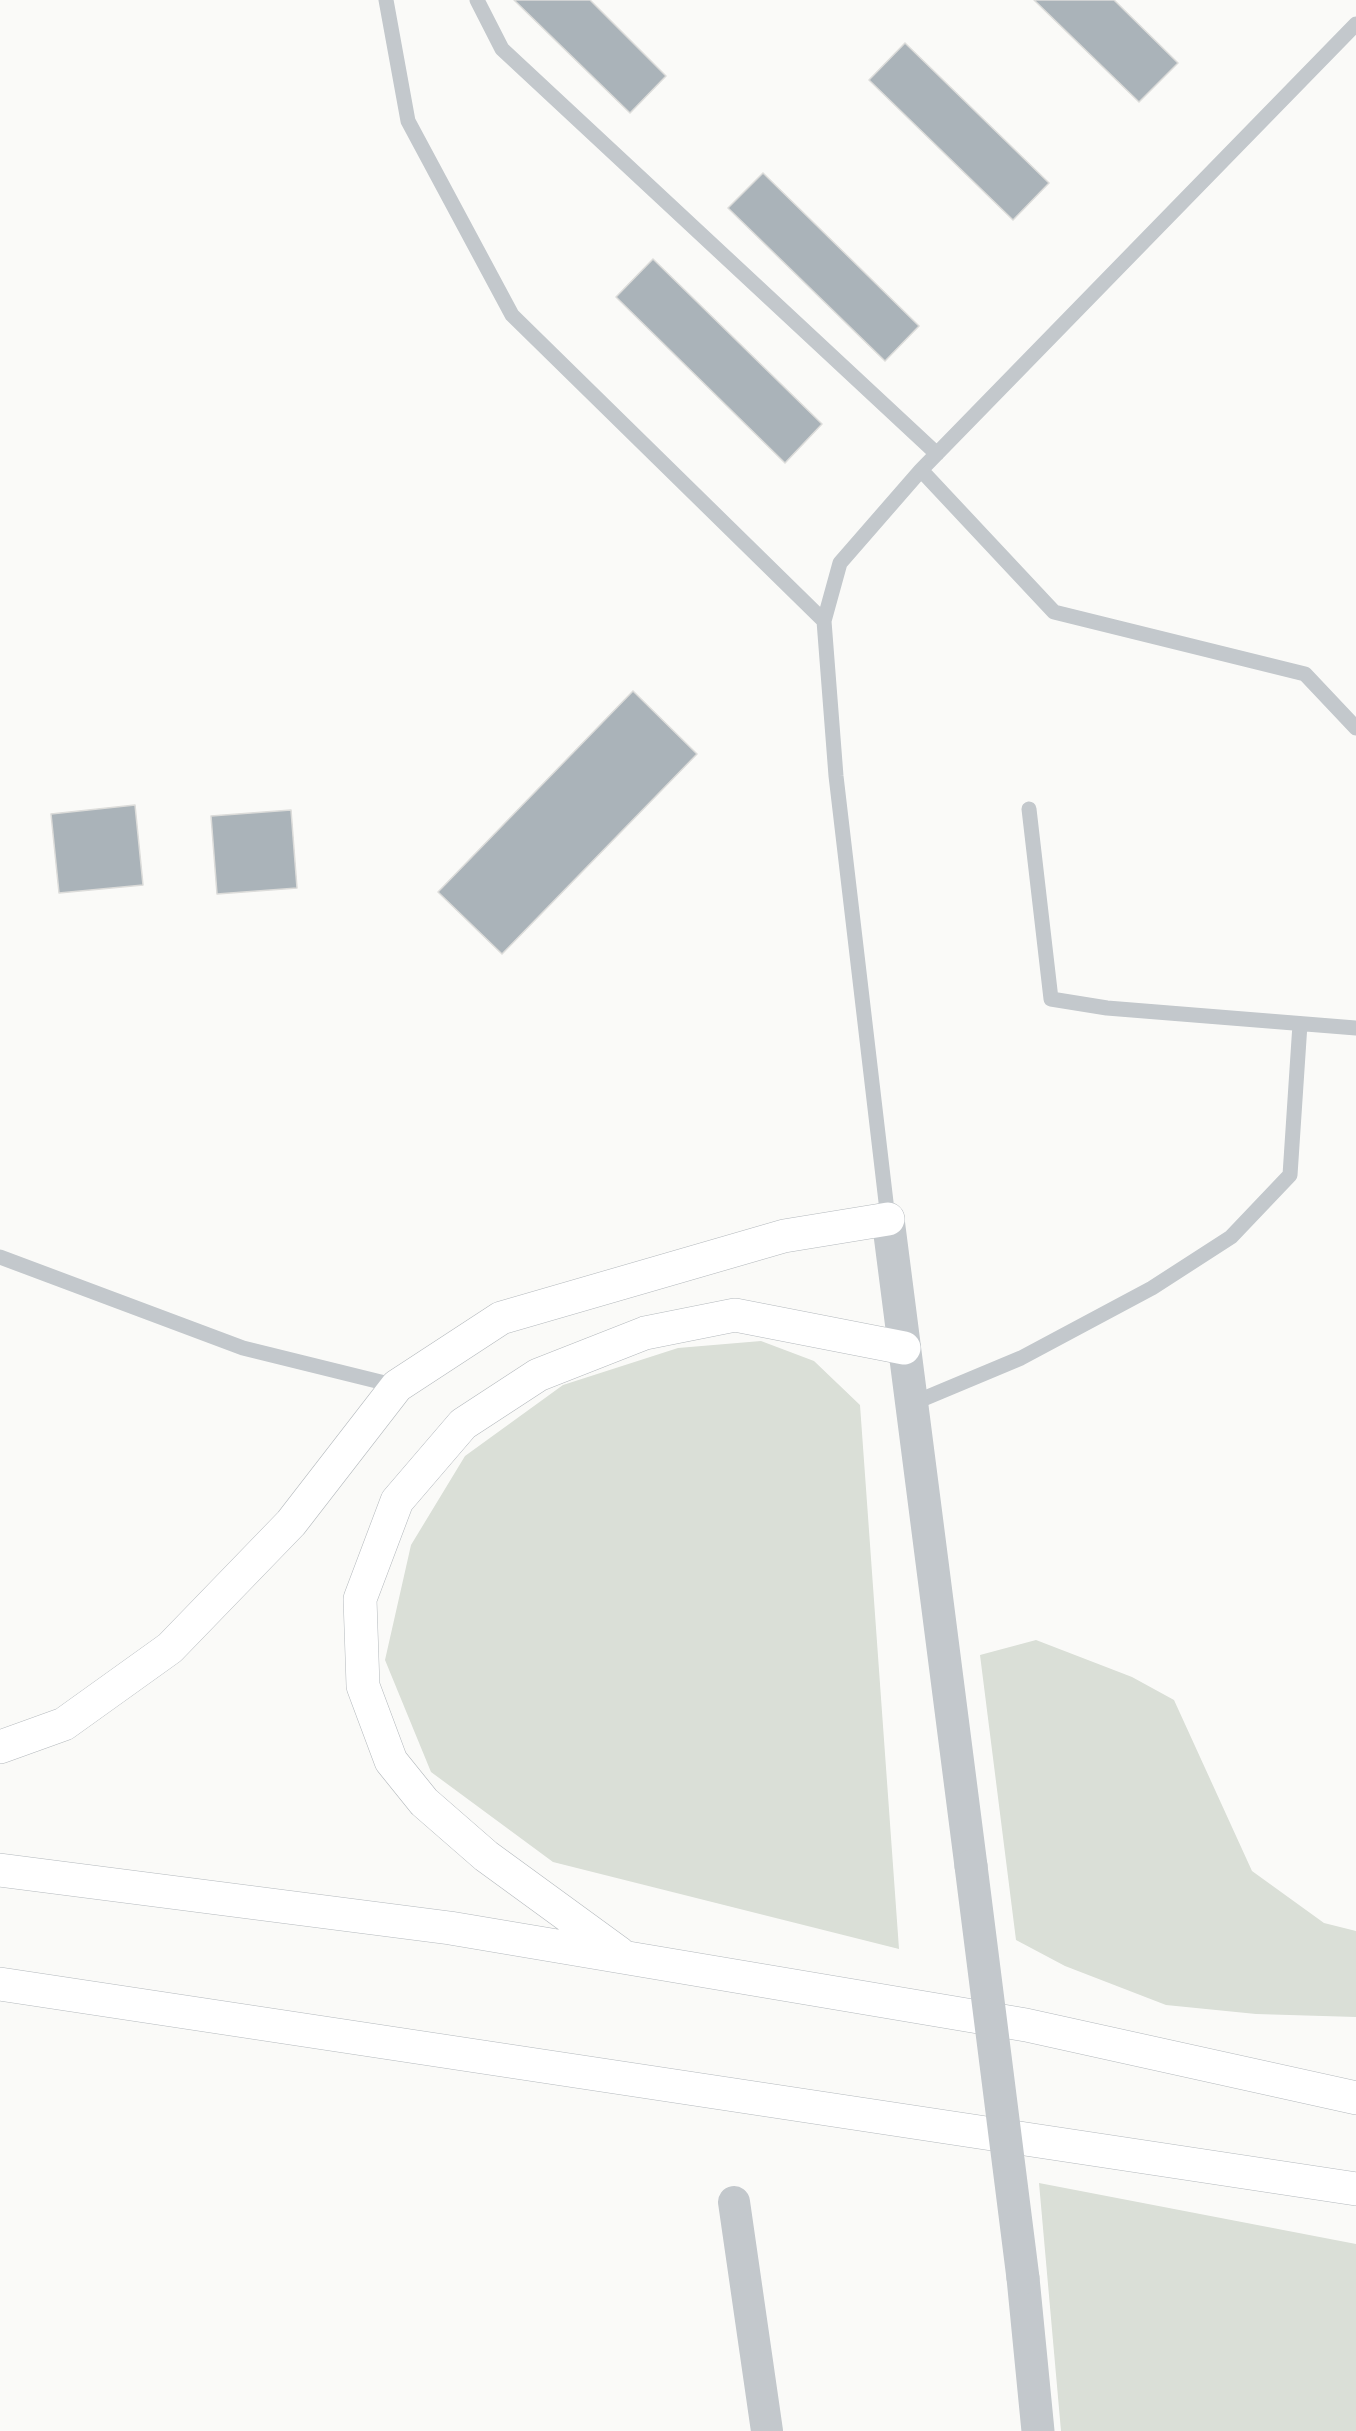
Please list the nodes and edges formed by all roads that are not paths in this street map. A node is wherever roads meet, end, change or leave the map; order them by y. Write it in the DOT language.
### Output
graph roads {
  1 [pos="386,0"];
  2 [pos="477,0"];
  3 [pos="1356,24"];
  4 [pos="937,454"];
  5 [pos="921,470"];
  6 [pos="824,621"];
  7 [pos="1356,728"];
  8 [pos="1029,809"];
  9 [pos="1300,1024"];
  10 [pos="1356,1028"];
  11 [pos="888,1219"];
  12 [pos="0,1257"];
  13 [pos="904,1348"];
  14 [pos="397,1386"];
  15 [pos="911,1404"];
  16 [pos="0,1747"];
  17 [pos="0,1870"];
  18 [pos="625,1957"];
  19 [pos="0,1984"];
  20 [pos="1356,2098"];
  21 [pos="1108,2151"];
  22 [pos="1356,2189"];
  23 [pos="734,2202"];
  24 [pos="1356,2206"];
  25 [pos="767,2431"];
  26 [pos="1038,2431"];
  1 -- 6 [label="lane"];
  2 -- 4 [label="lane"];
  3 -- 4 [label="lane"];
  4 -- 5 [label="lane"];
  5 -- 6 [label="lane"];
  5 -- 7 [label="lane"];
  6 -- 11 [label="lane"];
  8 -- 9 [label="lane"];
  9 -- 10 [label="lane"];
  9 -- 15 [label="lane"];
  11 -- 13 [label="street"];
  11 -- 14 [label="highway"];
  12 -- 14 [label="lane"];
  13 -- 15 [label="street"];
  13 -- 18 [label="highway"];
  14 -- 16 [label="highway"];
  15 -- 26 [label="street, bridge"];
  17 -- 18 [label="highway"];
  18 -- 20 [label="highway"];
  19 -- 21 [label="highway"];
  21 -- 22 [label="highway"];
  21 -- 24 [label="highway"];
  23 -- 25 [label="street"];
}
